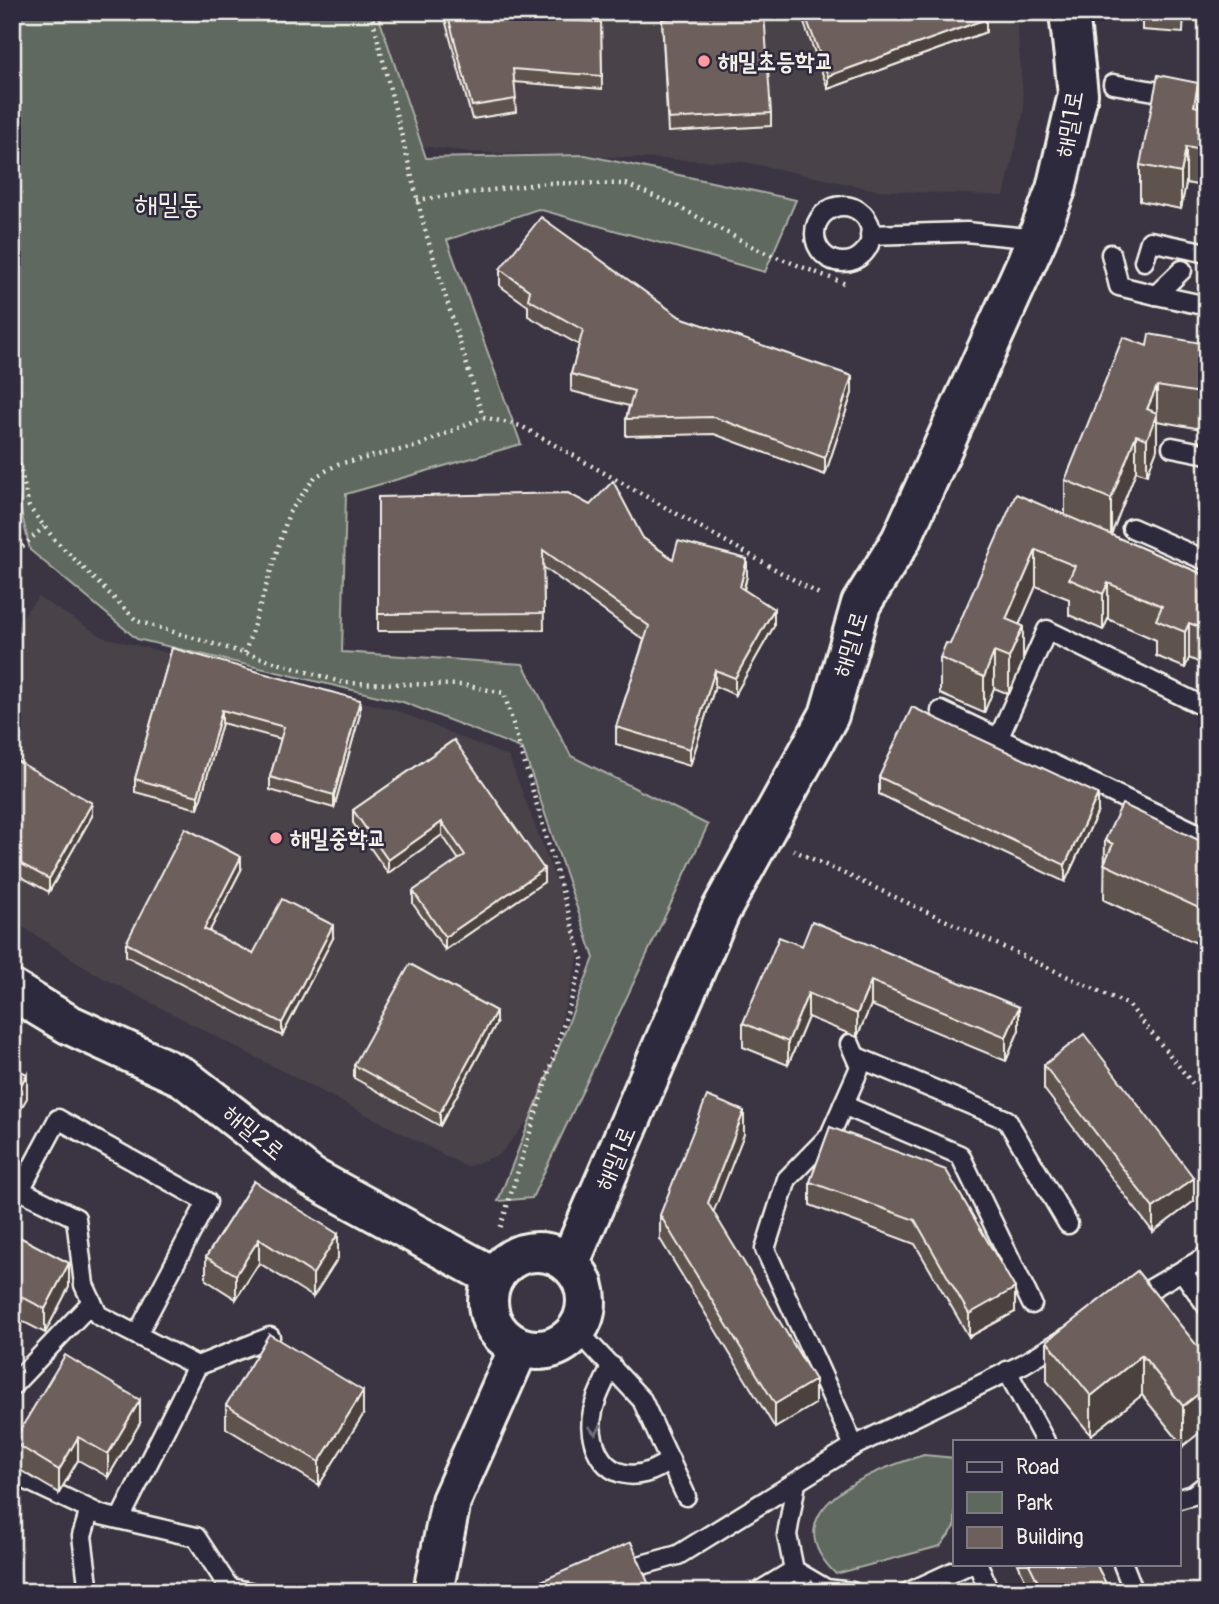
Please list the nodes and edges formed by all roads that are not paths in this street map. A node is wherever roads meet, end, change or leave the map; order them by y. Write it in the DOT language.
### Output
graph roads {
  1 [pos="1069,12"];
  2 [pos="1114,84"];
  3 [pos="1207,100"];
  4 [pos="870,234"];
  5 [pos="1037,239"];
  6 [pos="1207,253"];
  7 [pos="1111,254"];
  8 [pos="1144,261"];
  9 [pos="1182,270"];
  10 [pos="1156,295"];
  11 [pos="1207,306"];
  12 [pos="1172,447"];
  13 [pos="1207,454"];
  14 [pos="1132,528"];
  15 [pos="1207,561"];
  16 [pos="1207,708"];
  17 [pos="941,711"];
  18 [pos="999,737"];
  19 [pos="1207,838"];
  20 [pos="12,990"];
  21 [pos="843,1105"];
  22 [pos="16,1188"];
  23 [pos="1068,1224"];
  24 [pos="1207,1256"];
  25 [pos="570,1262"];
  26 [pos="1182,1271"];
  27 [pos="494,1278"];
  28 [pos="92,1302"];
  29 [pos="1032,1304"];
  30 [pos="1207,1306"];
  31 [pos="1118,1308"];
  32 [pos="1082,1329"];
  33 [pos="577,1330"];
  34 [pos="137,1335"];
  35 [pos="270,1337"];
  36 [pos="519,1348"];
  37 [pos="612,1366"];
  38 [pos="197,1367"];
  39 [pos="1007,1371"];
  40 [pos="12,1386"];
  41 [pos="1044,1440"];
  42 [pos="853,1446"];
  43 [pos="670,1460"];
  44 [pos="12,1473"];
  45 [pos="796,1483"];
  46 [pos="1207,1484"];
  47 [pos="686,1496"];
  48 [pos="1180,1499"];
  49 [pos="90,1510"];
  50 [pos="120,1519"];
  51 [pos="966,1566"];
  52 [pos="979,1566"];
  53 [pos="1124,1566"];
  54 [pos="794,1570"];
  55 [pos="604,1575"];
  56 [pos="232,1590"];
  57 [pos="89,1592"];
  58 [pos="250,1592"];
  59 [pos="433,1592"];
  60 [pos="758,1592"];
  61 [pos="852,1592"];
  62 [pos="909,1592"];
  63 [pos="989,1592"];
  64 [pos="1134,1592"];
  1 -- 5 [label="street, 해밀1로"];
  2 -- 3 [label="lane"];
  4 -- 5 [label="lane"];
  5 -- 25 [label="street, 해밀1로"];
  6 -- 8 [label="lane"];
  7 -- 10 [label="lane"];
  9 -- 10 [label="lane"];
  10 -- 11 [label="lane"];
  12 -- 13 [label="lane"];
  14 -- 15 [label="lane"];
  16 -- 18 [label="lane"];
  17 -- 18 [label="lane"];
  18 -- 19 [label="lane"];
  20 -- 27 [label="street, 해밀2로"];
  21 -- 23 [label="lane"];
  21 -- 29 [label="lane"];
  21 -- 42 [label="lane"];
  22 -- 28 [label="lane"];
  22 -- 34 [label="lane"];
  24 -- 26 [label="lane"];
  25 -- 27 [label="street"];
  25 -- 33 [label="street"];
  26 -- 30 [label="lane"];
  26 -- 31 [label="lane"];
  27 -- 36 [label="street"];
  28 -- 34 [label="lane"];
  28 -- 40 [label="lane"];
  32 -- 39 [label="lane"];
  33 -- 36 [label="street"];
  33 -- 37 [label="lane"];
  34 -- 38 [label="lane"];
  35 -- 38 [label="lane"];
  36 -- 59 [label="street"];
  37 -- 43 [label="lane"];
  37 -- 43 [label="lane, one-way"];
  38 -- 50 [label="lane"];
  39 -- 41 [label="lane"];
  39 -- 42 [label="lane"];
  42 -- 45 [label="lane"];
  43 -- 47 [label="lane"];
  44 -- 49 [label="lane"];
  45 -- 54 [label="lane"];
  45 -- 55 [label="lane"];
  46 -- 48 [label="lane"];
  49 -- 50 [label="lane"];
  49 -- 57 [label="lane"];
  50 -- 56 [label="lane"];
  51 -- 62 [label="lane"];
  52 -- 63 [label="lane"];
  53 -- 64 [label="lane"];
  54 -- 60 [label="lane"];
  54 -- 61 [label="lane"];
  56 -- 58 [label="lane"];
}
